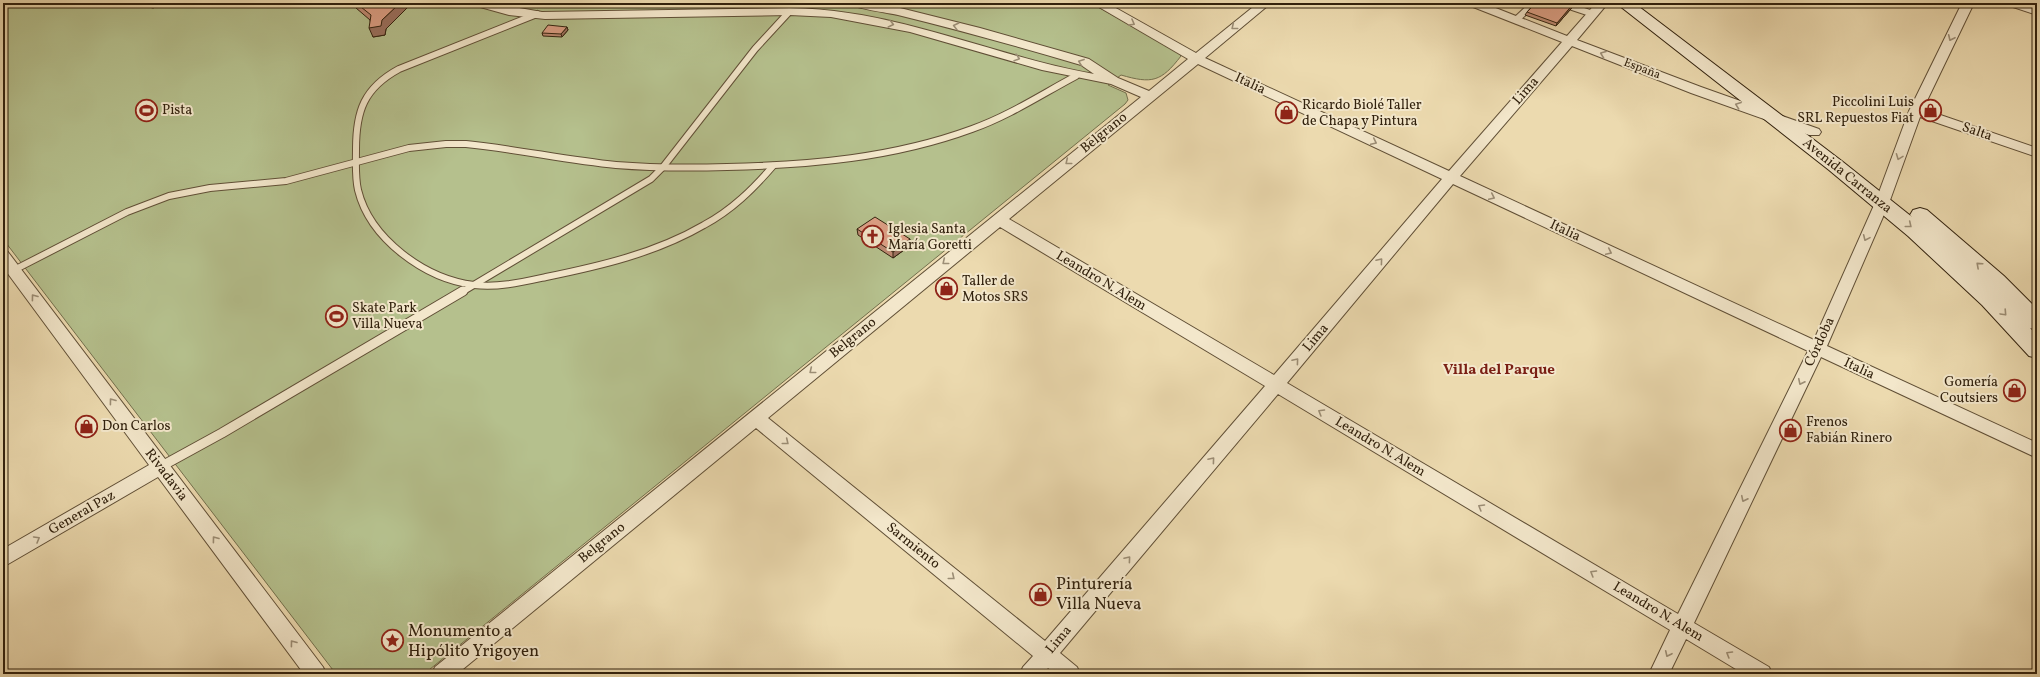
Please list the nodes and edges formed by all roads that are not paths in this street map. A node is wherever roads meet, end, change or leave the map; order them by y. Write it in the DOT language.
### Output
graph roads {
  1 [pos="477,3"];
  2 [pos="559,3"];
  3 [pos="854,3"];
  4 [pos="1098,3"];
  5 [pos="1264,3"];
  6 [pos="1472,3"];
  7 [pos="1624,3"];
  8 [pos="1643,3"];
  9 [pos="1968,3"];
  10 [pos="2011,3"];
  11 [pos="1533,4"];
  12 [pos="884,5"];
  13 [pos="1572,7"];
  14 [pos="1598,8"];
  15 [pos="540,11"];
  16 [pos="2037,11"];
  17 [pos="789,12"];
  18 [pos="867,18"];
  19 [pos="1516,20"];
  20 [pos="1569,41"];
  21 [pos="1196,58"];
  22 [pos="1713,70"];
  23 [pos="1076,76"];
  24 [pos="1114,81"];
  25 [pos="1696,90"];
  26 [pos="1149,96"];
  27 [pos="1916,111"];
  28 [pos="1777,120"];
  29 [pos="1814,132"];
  30 [pos="2037,153"];
  31 [pos="356,161"];
  32 [pos="773,166"];
  33 [pos="663,167"];
  34 [pos="1451,178"];
  35 [pos="1884,196"];
  36 [pos="998,219"];
  37 [pos="3,256"];
  38 [pos="8,273"];
  39 [pos="474,285"];
  40 [pos="2037,322"];
  41 [pos="1817,350"];
  42 [pos="2037,350"];
  43 [pos="1276,385"];
  44 [pos="756,418"];
  45 [pos="2037,451"];
  46 [pos="160,467"];
  47 [pos="3,558"];
  48 [pos="1681,625"];
  49 [pos="1047,655"];
  50 [pos="316,674"];
  51 [pos="442,674"];
  52 [pos="1030,674"];
  53 [pos="1070,674"];
  54 [pos="1659,674"];
  55 [pos="1762,674"];
  1 -- 15 [label="street"];
  2 -- 15 [label="street"];
  3 -- 12 [label="street"];
  4 -- 21 [label="street, Italia, one-way"];
  5 -- 21 [label="street, Belgrano, one-way"];
  6 -- 19 [label="street, España"];
  7 -- 22 [label="main road, Avenida Carranza"];
  8 -- 29 [label="main road, Avenida Carranza"];
  9 -- 27 [label="street, Córdoba, one-way"];
  10 -- 16 [label="street"];
  11 -- 19 [label="lane"];
  12 -- 18 [label="street"];
  24 -- 12 [label="street, one-way"];
  13 -- 14 [label="lane"];
  14 -- 20 [label="street, Lima"];
  15 -- 17 [label="street"];
  15 -- 31 [label="lane"];
  17 -- 18 [label="street"];
  17 -- 33 [label="lane"];
  18 -- 23 [label="street, one-way"];
  19 -- 20 [label="street, España"];
  25 -- 20 [label="street, España, one-way"];
  20 -- 34 [label="street, Lima"];
  21 -- 26 [label="street, Belgrano"];
  21 -- 34 [label="street, Italia, one-way"];
  22 -- 25 [label="street"];
  22 -- 28 [label="main road, Avenida Carranza"];
  23 -- 24 [label="street"];
  23 -- 32 [label="lane"];
  24 -- 26 [label="street"];
  28 -- 25 [label="street, España, one-way"];
  26 -- 36 [label="street, Belgrano, one-way"];
  27 -- 30 [label="street, Salta"];
  27 -- 35 [label="street, Córdoba, one-way"];
  28 -- 29 [label="street, España"];
  28 -- 35 [label="main road, Avenida Carranza"];
  29 -- 35 [label="main road, Avenida Carranza"];
  31 -- 33 [label="lane"];
  31 -- 38 [label="lane"];
  31 -- 39 [label="lane"];
  32 -- 33 [label="lane"];
  32 -- 39 [label="lane"];
  33 -- 39 [label="lane"];
  34 -- 41 [label="street, Italia, one-way"];
  43 -- 34 [label="street, Lima, one-way"];
  40 -- 35 [label="main road, Avenida Carranza, one-way"];
  35 -- 41 [label="street, Córdoba, one-way"];
  35 -- 42 [label="main road, Avenida Carranza, one-way"];
  36 -- 43 [label="street, Leandro N. Alem"];
  36 -- 44 [label="street, Belgrano, one-way"];
  37 -- 38 [label="street, Rivadavia"];
  46 -- 38 [label="street, Rivadavia, one-way"];
  39 -- 46 [label="lane"];
  41 -- 45 [label="street, Italia"];
  41 -- 48 [label="street, Córdoba, one-way"];
  48 -- 43 [label="street, Leandro N. Alem, one-way"];
  49 -- 43 [label="street, Lima, one-way"];
  44 -- 49 [label="street, Sarmiento, one-way"];
  44 -- 51 [label="street, Belgrano"];
  47 -- 46 [label="street, General Paz, one-way"];
  50 -- 46 [label="street, Rivadavia, one-way"];
  48 -- 54 [label="street, Córdoba, one-way"];
  55 -- 48 [label="street, Leandro N. Alem, one-way"];
  49 -- 52 [label="street, Lima"];
  49 -- 53 [label="street, Sarmiento"];
}
